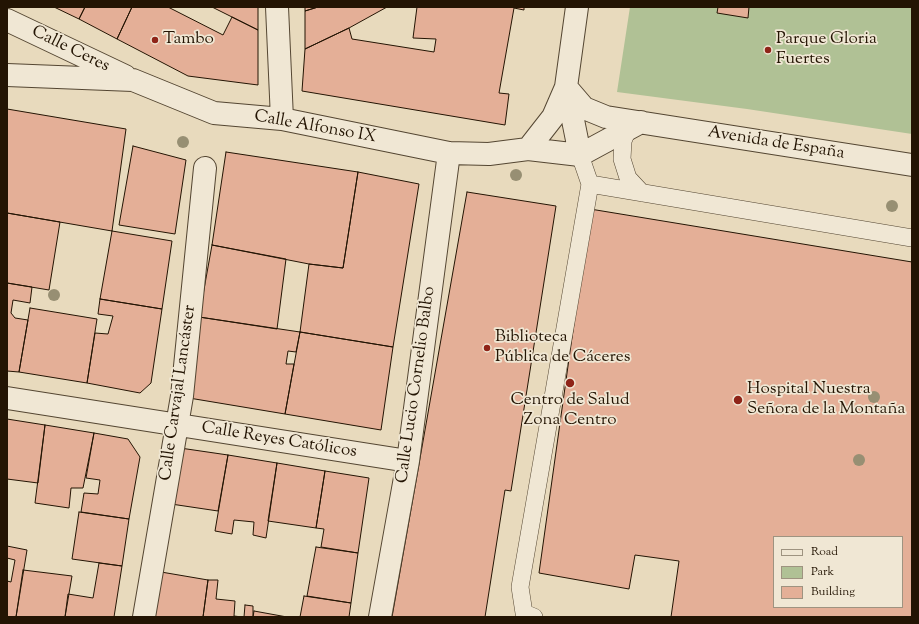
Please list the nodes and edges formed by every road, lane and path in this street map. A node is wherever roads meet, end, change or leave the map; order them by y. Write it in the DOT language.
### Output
graph roads {
  1 [pos="277,7"];
  2 [pos="578,7"];
  3 [pos="7,20"];
  4 [pos="7,75"];
  5 [pos="133,80"];
  6 [pos="566,87"];
  7 [pos="282,118"];
  8 [pos="634,125"];
  9 [pos="528,149"];
  10 [pos="449,153"];
  11 [pos="580,155"];
  12 [pos="912,165"];
  13 [pos="205,168"];
  14 [pos="590,184"];
  15 [pos="642,193"];
  16 [pos="912,238"];
  17 [pos="7,398"];
  18 [pos="177,424"];
  19 [pos="408,461"];
  20 [pos="144,617"];
  21 [pos="380,617"];
  22 [pos="534,617"];
  1 -- 7 [label="street"];
  2 -- 6 [label="street"];
  3 -- 5 [label="street, Calle Ceres"];
  4 -- 5 [label="street, Calle Alfonso IX"];
  5 -- 7 [label="street, Calle Alfonso IX"];
  6 -- 8 [label="street, Avenida de España"];
  6 -- 9 [label="street"];
  6 -- 11 [label="street"];
  7 -- 10 [label="street, Calle Alfonso IX"];
  8 -- 11 [label="street"];
  8 -- 12 [label="street, Avenida de España"];
  8 -- 15 [label="lane"];
  9 -- 10 [label="street, Calle Alfonso IX"];
  9 -- 11 [label="street, Calle Alfonso IX"];
  10 -- 19 [label="street, Calle Lucio Cornelio Balbo"];
  11 -- 14 [label="lane"];
  13 -- 18 [label="street, Calle Carvajal Lancáster"];
  14 -- 15 [label="lane"];
  14 -- 22 [label="lane"];
  15 -- 16 [label="lane"];
  17 -- 18 [label="street, Calle Reyes Católicos"];
  18 -- 19 [label="street, Calle Reyes Católicos"];
  18 -- 20 [label="street, Calle Carvajal Lancáster"];
  19 -- 21 [label="street, Calle Lucio Cornelio Balbo"];
}
